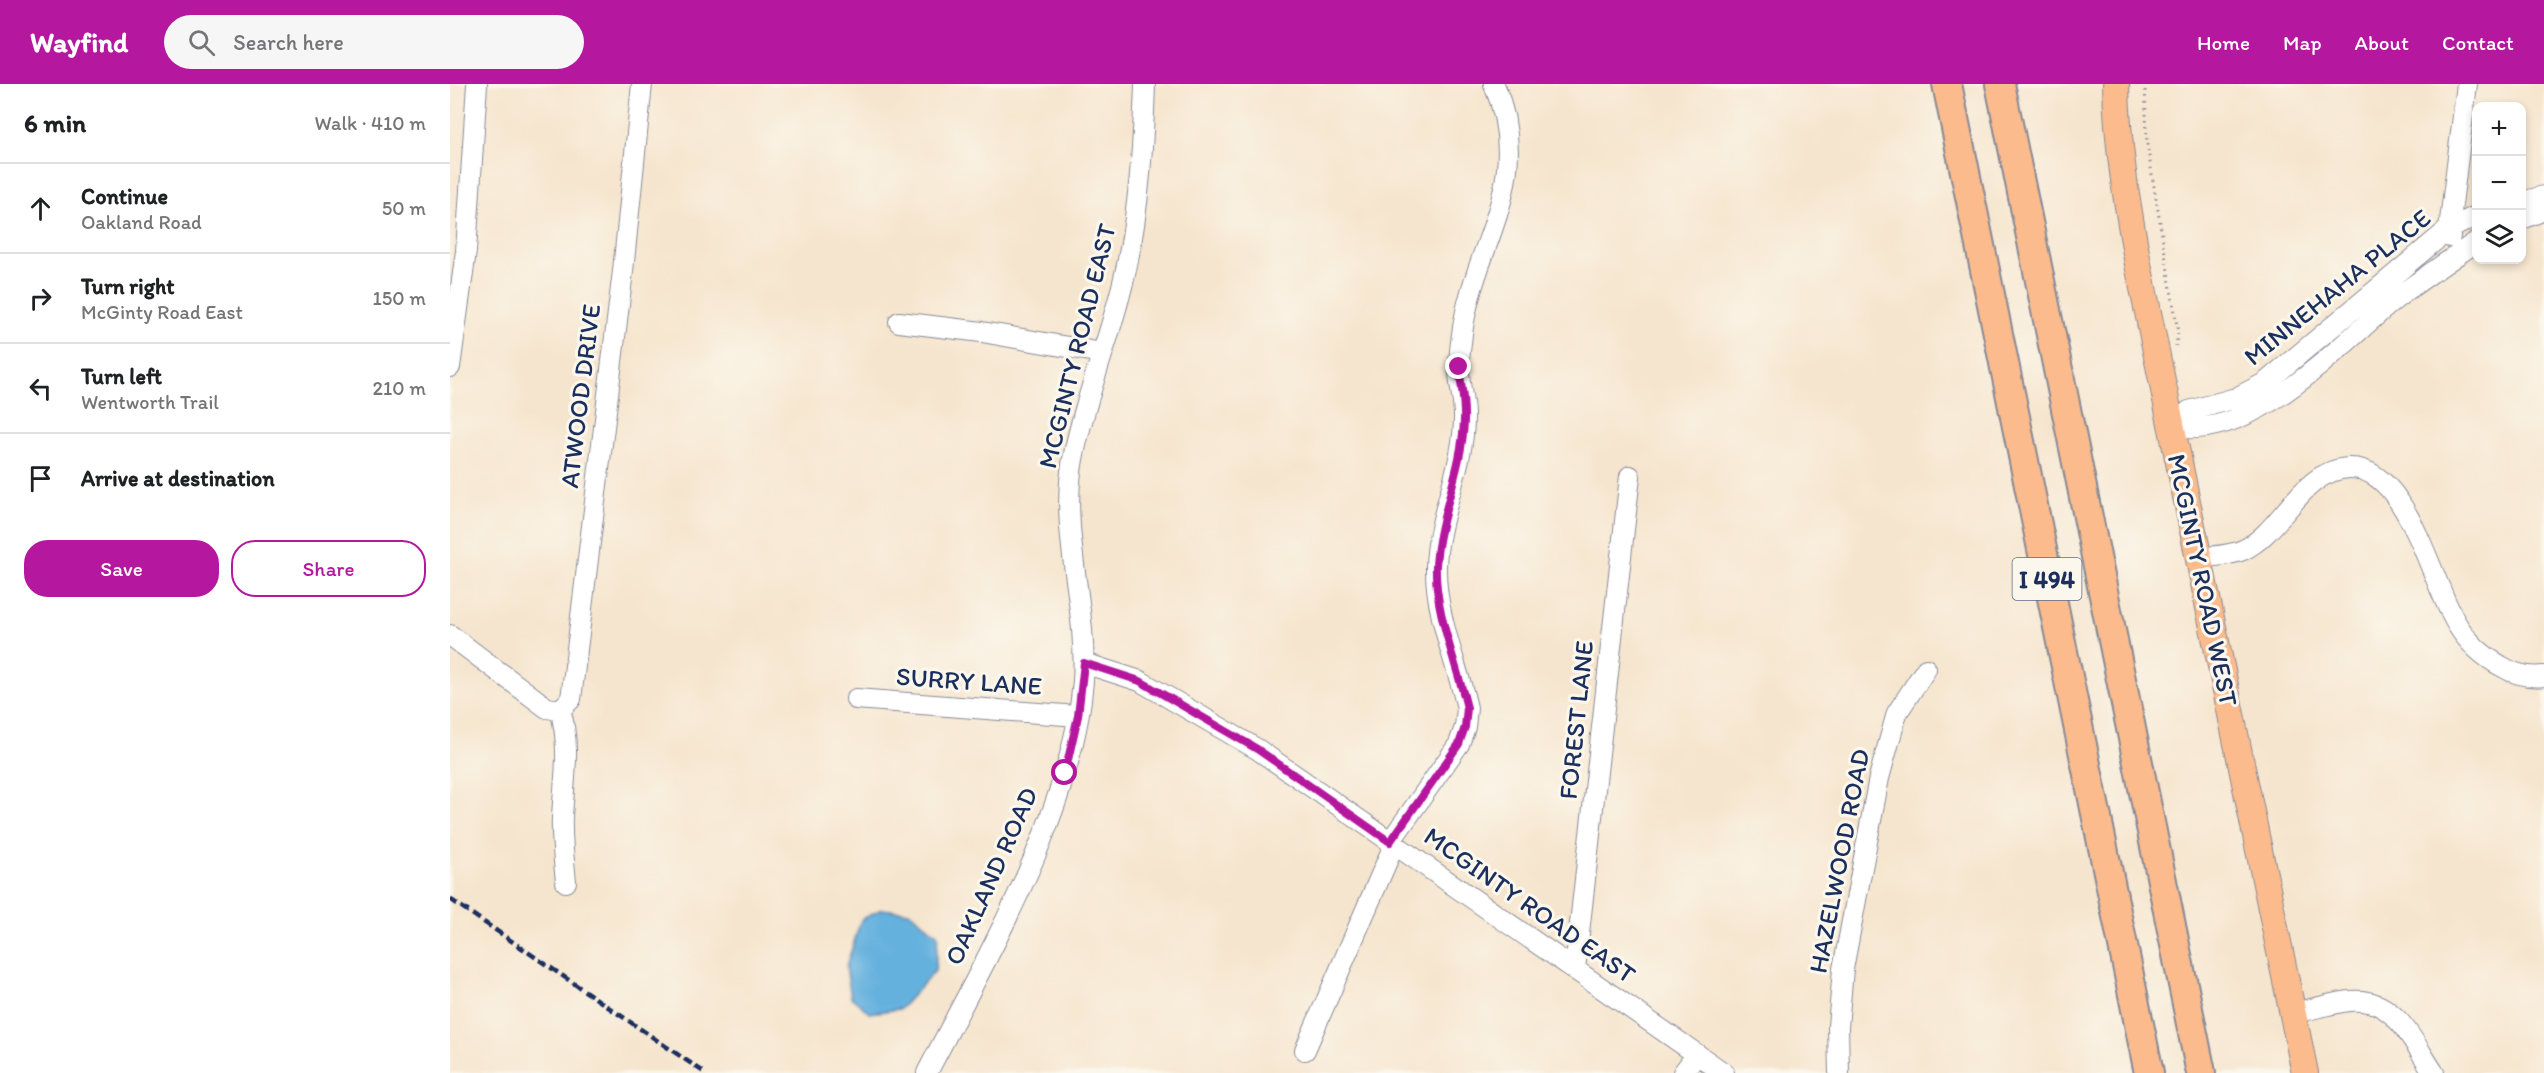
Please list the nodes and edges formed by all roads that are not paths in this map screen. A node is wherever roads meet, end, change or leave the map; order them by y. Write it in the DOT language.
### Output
graph roads {
  1 [pos="477,84"];
  2 [pos="642,84"];
  3 [pos="1148,84"];
  4 [pos="1494,84"];
  5 [pos="1947,84"];
  6 [pos="2116,84"];
  7 [pos="2467,84"];
  8 [pos="2003,92"];
  9 [pos="2544,196"];
  10 [pos="2526,201"];
  11 [pos="2544,210"];
  12 [pos="2526,217"];
  13 [pos="2472,218"];
  14 [pos="2449,229"];
  15 [pos="2472,245"];
  16 [pos="2453,258"];
  17 [pos="899,322"];
  18 [pos="1102,352"];
  19 [pos="450,367"];
  20 [pos="2172,427"];
  21 [pos="1630,476"];
  22 [pos="2198,558"];
  23 [pos="450,634"];
  24 [pos="1084,660"];
  25 [pos="1926,669"];
  26 [pos="2544,676"];
  27 [pos="856,699"];
  28 [pos="561,710"];
  29 [pos="1078,716"];
  30 [pos="1392,843"];
  31 [pos="566,882"];
  32 [pos="1575,969"];
  33 [pos="2294,1013"];
  34 [pos="1305,1050"];
  35 [pos="1697,1053"];
  36 [pos="927,1073"];
  37 [pos="1683,1073"];
  38 [pos="1724,1073"];
  39 [pos="1839,1073"];
  40 [pos="2149,1073"];
  41 [pos="2201,1073"];
  42 [pos="2305,1073"];
  43 [pos="2434,1073"];
  1 -- 19 [label="street"];
  2 -- 28 [label="street, ATWOOD DRIVE"];
  3 -- 18 [label="street, MCGINTY ROAD EAST"];
  4 -- 30 [label="street"];
  5 -- 40 [label="highway, I 494"];
  6 -- 20 [label="main road, MCGINTY ROAD WEST"];
  7 -- 14 [label="street"];
  8 -- 41 [label="highway, I 494"];
  9 -- 10 [label="street"];
  11 -- 12 [label="street"];
  13 -- 14 [label="street, MINNEHAHA PLACE"];
  14 -- 16 [label="street"];
  14 -- 20 [label="street, MINNEHAHA PLACE"];
  15 -- 16 [label="street, MINNEHAHA PLACE"];
  16 -- 20 [label="street, MINNEHAHA PLACE"];
  17 -- 18 [label="street"];
  18 -- 24 [label="street, MCGINTY ROAD EAST"];
  20 -- 22 [label="main road, MCGINTY ROAD WEST"];
  21 -- 32 [label="street, FOREST LANE"];
  22 -- 26 [label="street"];
  22 -- 33 [label="main road, MCGINTY ROAD WEST"];
  23 -- 28 [label="street"];
  24 -- 29 [label="street, OAKLAND ROAD"];
  24 -- 30 [label="street, MCGINTY ROAD EAST"];
  25 -- 39 [label="street, HAZELWOOD ROAD"];
  27 -- 29 [label="street, SURRY LANE"];
  28 -- 31 [label="street"];
  29 -- 36 [label="street, OAKLAND ROAD"];
  30 -- 32 [label="street, MCGINTY ROAD EAST"];
  30 -- 34 [label="street"];
  32 -- 35 [label="street, MCGINTY ROAD EAST"];
  33 -- 42 [label="main road, MCGINTY ROAD WEST"];
  33 -- 43 [label="street"];
  35 -- 37 [label="street"];
  35 -- 38 [label="street, MCGINTY ROAD EAST"];
}
